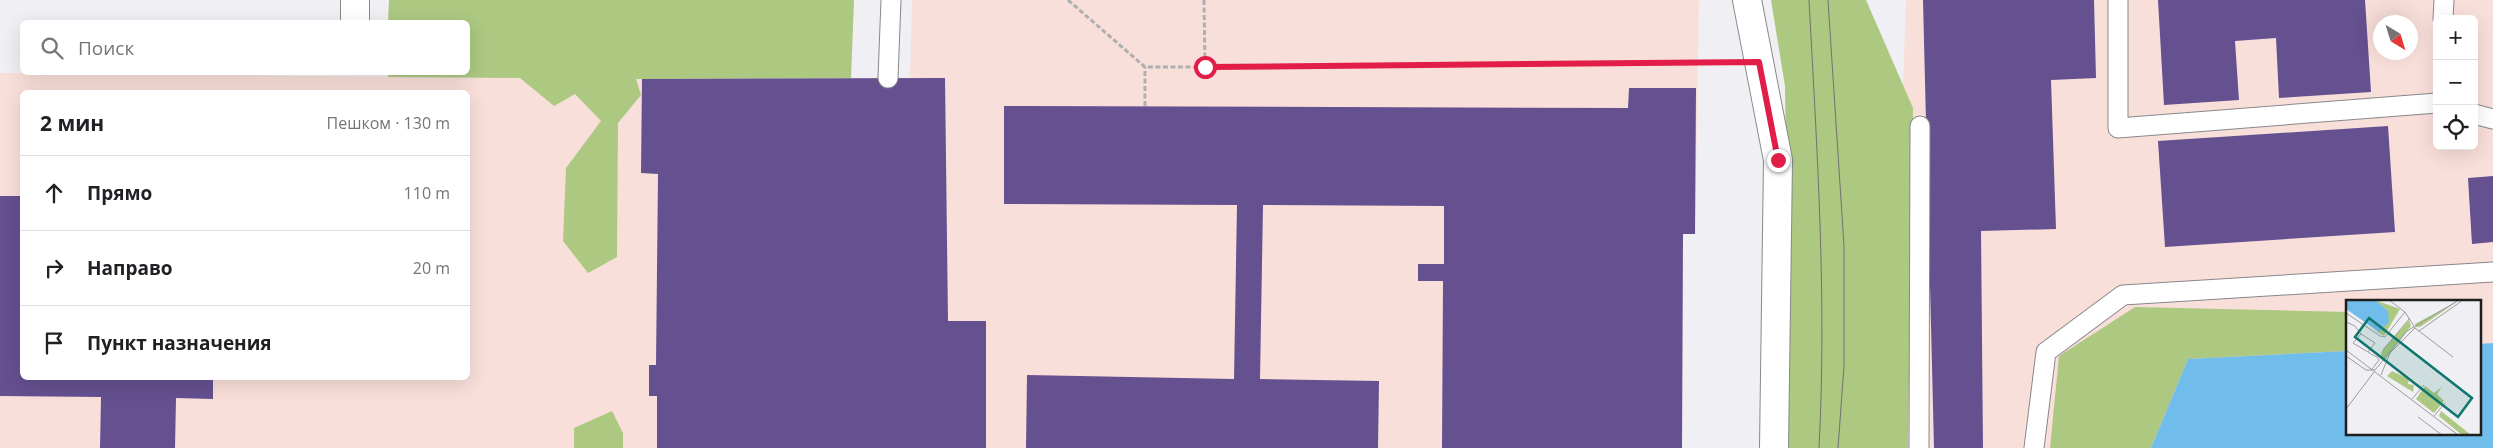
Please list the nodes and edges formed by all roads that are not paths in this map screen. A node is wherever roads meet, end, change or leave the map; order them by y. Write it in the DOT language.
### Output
graph roads {
  1 [pos="355,0"];
  2 [pos="891,0"];
  3 [pos="1747,0"];
  4 [pos="2118,0"];
  5 [pos="2444,0"];
  6 [pos="2443,15"];
  7 [pos="355,20"];
  8 [pos="888,78"];
  9 [pos="2433,103"];
  10 [pos="2478,115"];
  11 [pos="2493,119"];
  12 [pos="1920,126"];
  13 [pos="2493,272"];
  14 [pos="1774,448"];
  15 [pos="1919,448"];
  16 [pos="2034,448"];
  1 -- 7 [label="street"];
  2 -- 8 [label="lane"];
  3 -- 14 [label="street"];
  4 -- 9 [label="lane"];
  5 -- 6 [label="lane"];
  10 -- 11 [label="lane"];
  12 -- 15 [label="lane"];
  13 -- 16 [label="lane"];
}
